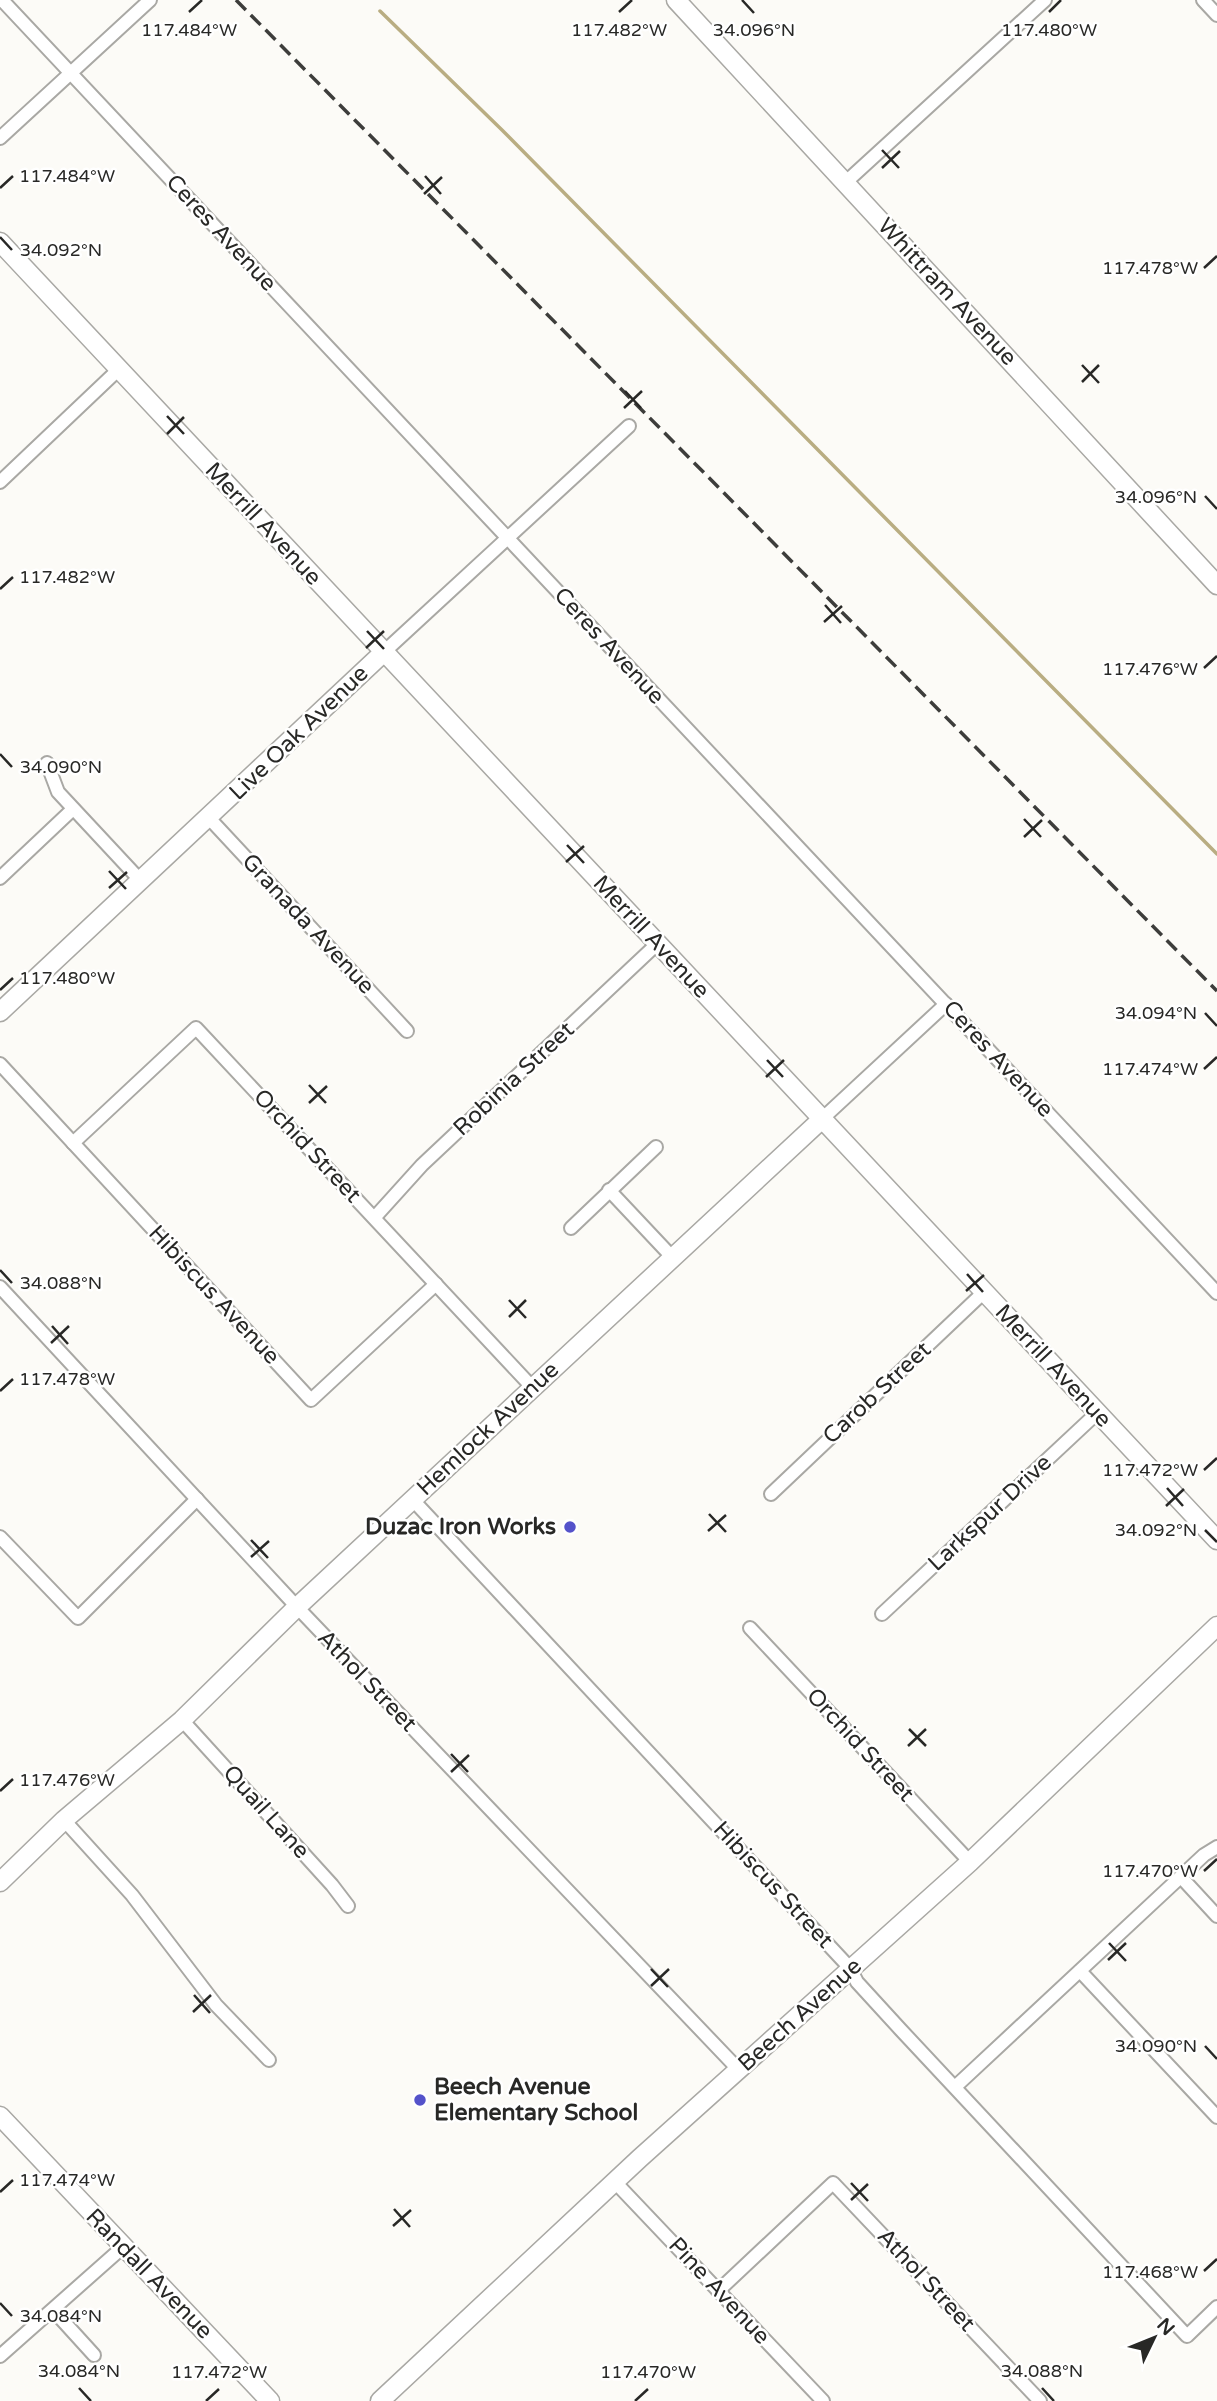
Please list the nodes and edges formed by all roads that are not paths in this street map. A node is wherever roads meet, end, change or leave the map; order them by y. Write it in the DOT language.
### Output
graph roads {
  1 [pos="2,0"];
  2 [pos="150,0"];
  3 [pos="676,0"];
  4 [pos="1045,0"];
  5 [pos="1203,0"];
  6 [pos="1217,15"];
  7 [pos="71,74"];
  8 [pos="0,138"];
  9 [pos="846,183"];
  10 [pos="0,242"];
  11 [pos="118,370"];
  12 [pos="629,426"];
  13 [pos="0,482"];
  14 [pos="508,538"];
  15 [pos="1217,585"];
  16 [pos="384,652"];
  17 [pos="47,763"];
  18 [pos="74,809"];
  19 [pos="209,818"];
  20 [pos="0,878"];
  21 [pos="140,880"];
  22 [pos="657,944"];
  23 [pos="946,1004"];
  24 [pos="0,1012"];
  25 [pos="407,1031"];
  26 [pos="0,1064"];
  27 [pos="822,1119"];
  28 [pos="73,1143"];
  29 [pos="656,1147"];
  30 [pos="609,1190"];
  31 [pos="375,1217"];
  32 [pos="571,1228"];
  33 [pos="673,1258"];
  34 [pos="436,1284"];
  35 [pos="0,1287"];
  36 [pos="984,1292"];
  37 [pos="1217,1293"];
  38 [pos="532,1387"];
  39 [pos="1097,1413"];
  40 [pos="771,1494"];
  41 [pos="197,1499"];
  42 [pos="412,1499"];
  43 [pos="0,1537"];
  44 [pos="1217,1540"];
  45 [pos="297,1607"];
  46 [pos="882,1614"];
  47 [pos="1217,1626"];
  48 [pos="750,1628"];
  49 [pos="182,1720"];
  50 [pos="64,1819"];
  51 [pos="1217,1847"];
  52 [pos="970,1862"];
  53 [pos="1181,1877"];
  54 [pos="0,1882"];
  55 [pos="348,1906"];
  56 [pos="1217,1916"];
  57 [pos="850,1968"];
  58 [pos="1080,1971"];
  59 [pos="269,2060"];
  60 [pos="739,2070"];
  61 [pos="954,2087"];
  62 [pos="0,2116"];
  63 [pos="1217,2117"];
  64 [pos="615,2182"];
  65 [pos="123,2247"];
  66 [pos="718,2291"];
  67 [pos="1217,2307"];
  68 [pos="54,2311"];
  69 [pos="94,2355"];
  70 [pos="0,2357"];
  71 [pos="270,2401"];
  72 [pos="380,2401"];
  73 [pos="823,2401"];
  74 [pos="1040,2401"];
  1 -- 7 [label="street, Ceres Avenue"];
  2 -- 7 [label="street"];
  3 -- 9 [label="main road, Whittram Avenue"];
  4 -- 9 [label="street"];
  5 -- 6 [label="street"];
  7 -- 8 [label="street"];
  7 -- 14 [label="street, Ceres Avenue"];
  9 -- 15 [label="main road, Whittram Avenue"];
  10 -- 11 [label="main road, Merrill Avenue"];
  11 -- 13 [label="street"];
  11 -- 16 [label="main road, Merrill Avenue"];
  12 -- 14 [label="street, Live Oak Avenue"];
  14 -- 16 [label="street, Live Oak Avenue"];
  14 -- 23 [label="street, Ceres Avenue"];
  16 -- 19 [label="main road, Live Oak Avenue"];
  16 -- 22 [label="main road, Merrill Avenue"];
  17 -- 18 [label="street"];
  18 -- 20 [label="street"];
  18 -- 21 [label="street"];
  19 -- 21 [label="main road, Live Oak Avenue"];
  19 -- 25 [label="street, Granada Avenue"];
  21 -- 24 [label="main road, Live Oak Avenue"];
  22 -- 27 [label="main road, Merrill Avenue"];
  22 -- 31 [label="street, Robinia Street"];
  23 -- 27 [label="street, Hemlock Avenue"];
  23 -- 37 [label="street, Ceres Avenue"];
  26 -- 28 [label="street, Hibiscus Avenue"];
  27 -- 33 [label="main road, Hemlock Avenue"];
  27 -- 36 [label="main road, Merrill Avenue"];
  28 -- 31 [label="street, Orchid Street"];
  28 -- 34 [label="street, Hibiscus Avenue"];
  29 -- 30 [label="street"];
  30 -- 32 [label="street"];
  30 -- 33 [label="street"];
  31 -- 34 [label="street, Orchid Street"];
  33 -- 38 [label="main road, Hemlock Avenue"];
  34 -- 38 [label="street, Orchid Street"];
  35 -- 41 [label="street, Athol Street"];
  36 -- 39 [label="main road, Merrill Avenue"];
  36 -- 40 [label="street, Carob Street"];
  38 -- 42 [label="main road, Hemlock Avenue"];
  39 -- 44 [label="main road, Merrill Avenue"];
  39 -- 46 [label="street, Larkspur Drive"];
  41 -- 43 [label="street"];
  41 -- 45 [label="street, Athol Street"];
  42 -- 45 [label="main road, Hemlock Avenue"];
  42 -- 57 [label="street, Hibiscus Street"];
  45 -- 49 [label="main road, Hemlock Avenue"];
  45 -- 60 [label="street, Athol Street"];
  47 -- 52 [label="main road, Beech Avenue"];
  48 -- 52 [label="street, Orchid Street"];
  49 -- 50 [label="main road, Hemlock Avenue"];
  49 -- 55 [label="street, Quail Lane"];
  50 -- 54 [label="main road, Hemlock Avenue"];
  50 -- 59 [label="street"];
  51 -- 53 [label="street"];
  52 -- 57 [label="main road, Beech Avenue"];
  53 -- 56 [label="street"];
  53 -- 58 [label="street"];
  57 -- 60 [label="main road, Beech Avenue"];
  57 -- 61 [label="street, Hibiscus Street"];
  58 -- 61 [label="street"];
  58 -- 63 [label="street"];
  60 -- 64 [label="main road, Beech Avenue"];
  61 -- 67 [label="street, Hibiscus Street"];
  62 -- 65 [label="main road, Randall Avenue"];
  64 -- 66 [label="street, Pine Avenue"];
  64 -- 72 [label="main road, Beech Avenue"];
  65 -- 68 [label="street"];
  65 -- 71 [label="main road, Randall Avenue"];
  66 -- 73 [label="street, Pine Avenue"];
  66 -- 74 [label="street, Athol Street"];
  68 -- 69 [label="street"];
  68 -- 70 [label="street"];
}
